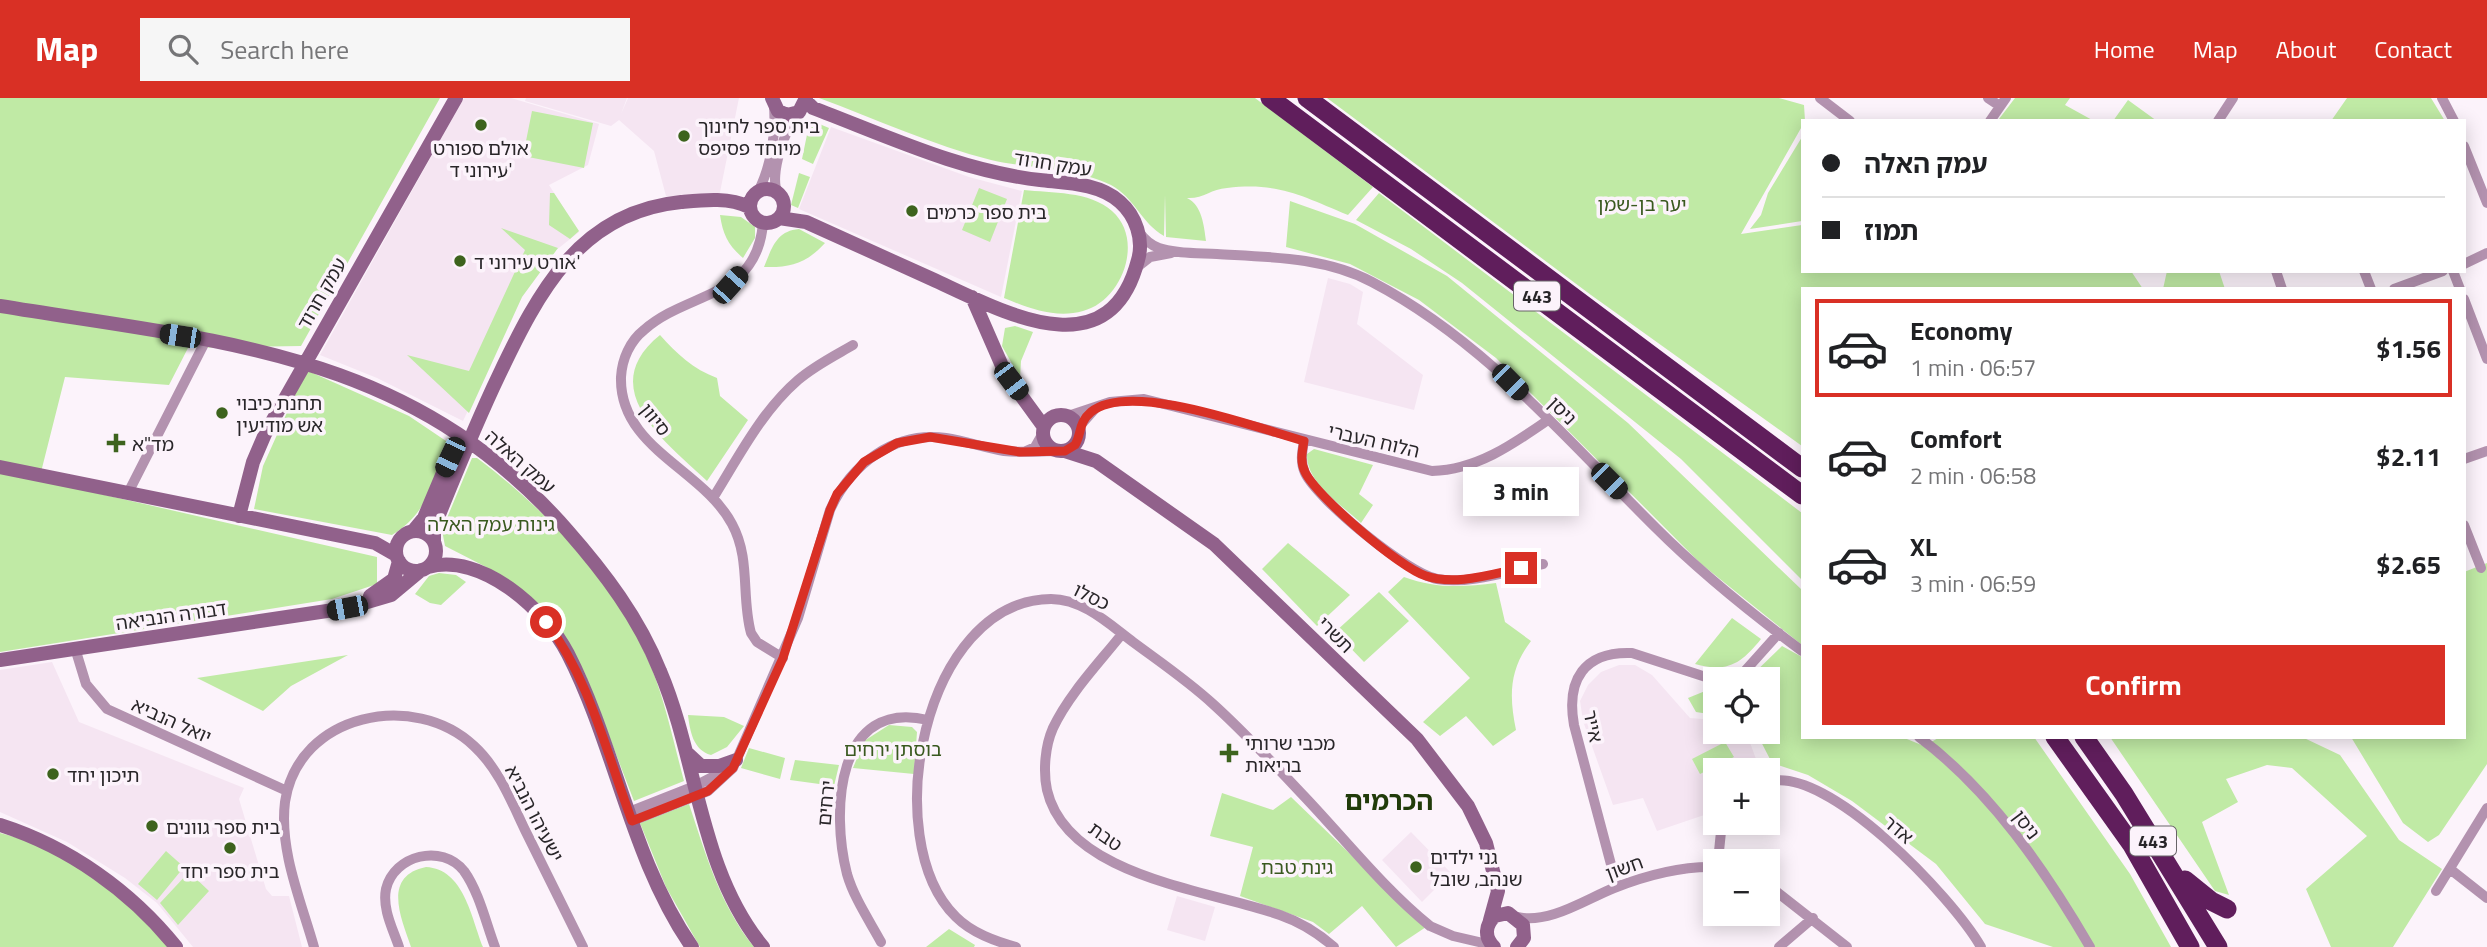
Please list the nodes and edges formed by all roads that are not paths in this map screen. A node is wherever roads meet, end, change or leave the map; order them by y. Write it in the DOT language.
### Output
graph roads {
  1 [pos="456,98"];
  2 [pos="1270,98"];
  3 [pos="1307,98"];
  4 [pos="1820,98"];
  5 [pos="1989,98"];
  6 [pos="2233,98"];
  7 [pos="2442,98"];
  8 [pos="773,102"];
  9 [pos="2003,102"];
  10 [pos="804,104"];
  11 [pos="1847,119"];
  12 [pos="1991,119"];
  13 [pos="2219,119"];
  14 [pos="2453,119"];
  15 [pos="2466,151"];
  16 [pos="758,192"];
  17 [pos="778,193"];
  18 [pos="2487,204"];
  19 [pos="751,212"];
  20 [pos="779,218"];
  21 [pos="763,223"];
  22 [pos="1138,230"];
  23 [pos="1181,252"];
  24 [pos="2484,257"];
  25 [pos="2466,263"];
  26 [pos="1136,268"];
  27 [pos="2437,273"];
  28 [pos="2399,287"];
  29 [pos="972,297"];
  30 [pos="2466,304"];
  31 [pos="0,306"];
  32 [pos="1014,315"];
  33 [pos="206,340"];
  34 [pos="992,342"];
  35 [pos="853,345"];
  36 [pos="2487,359"];
  37 [pos="304,361"];
  38 [pos="1024,399"];
  39 [pos="1102,405"];
  40 [pos="1065,415"];
  41 [pos="1548,420"];
  42 [pos="1043,430"];
  43 [pos="1079,430"];
  44 [pos="469,440"];
  45 [pos="1304,441"];
  46 [pos="1062,451"];
  47 [pos="2487,451"];
  48 [pos="1020,452"];
  49 [pos="2466,458"];
  50 [pos="1096,461"];
  51 [pos="0,467"];
  52 [pos="1801,467"];
  53 [pos="128,493"];
  54 [pos="1801,494"];
  55 [pos="713,498"];
  56 [pos="239,516"];
  57 [pos="414,530"];
  58 [pos="2466,530"];
  59 [pos="434,541"];
  60 [pos="398,558"];
  61 [pos="1544,564"];
  62 [pos="2481,568"];
  63 [pos="425,569"];
  64 [pos="347,608"];
  65 [pos="1779,633"];
  66 [pos="1122,634"];
  67 [pos="75,648"];
  68 [pos="1801,650"];
  69 [pos="783,658"];
  70 [pos="0,660"];
  71 [pos="1748,667"];
  72 [pos="1703,676"];
  73 [pos="928,720"];
  74 [pos="1922,739"];
  75 [pos="2056,739"];
  76 [pos="2085,739"];
  77 [pos="686,750"];
  78 [pos="740,755"];
  79 [pos="1780,781"];
  80 [pos="288,791"];
  81 [pos="696,791"];
  82 [pos="2487,808"];
  83 [pos="630,817"];
  84 [pos="0,825"];
  85 [pos="2163,857"];
  86 [pos="1703,867"];
  87 [pos="2450,869"];
  88 [pos="1496,879"];
  89 [pos="1617,887"];
  90 [pos="2436,891"];
  91 [pos="1780,894"];
  92 [pos="2487,898"];
  93 [pos="2227,909"];
  94 [pos="1516,916"];
  95 [pos="1548,916"];
  96 [pos="1813,918"];
  97 [pos="1489,923"];
  98 [pos="1453,936"];
  99 [pos="881,942"];
  100 [pos="1520,945"];
  101 [pos="1493,946"];
  102 [pos="176,947"];
  103 [pos="314,947"];
  104 [pos="399,947"];
  105 [pos="495,947"];
  106 [pos="583,947"];
  107 [pos="692,947"];
  108 [pos="762,947"];
  109 [pos="1017,947"];
  110 [pos="1334,947"];
  111 [pos="1779,947"];
  112 [pos="1847,947"];
  113 [pos="1981,947"];
  114 [pos="2090,947"];
  115 [pos="2190,947"];
  116 [pos="2218,947"];
  1 -- 37 [label="street, עמק חרוד"];
  2 -- 54 [label="highway, 443"];
  3 -- 52 [label="highway, 443"];
  4 -- 11 [label="street"];
  5 -- 9 [label="street"];
  6 -- 13 [label="street"];
  7 -- 14 [label="street"];
  8 -- 10 [label="street, עמק חרוד"];
  8 -- 16 [label="street"];
  9 -- 12 [label="street"];
  10 -- 17 [label="street"];
  10 -- 22 [label="street, עמק חרוד"];
  15 -- 18 [label="street"];
  16 -- 17 [label="street"];
  16 -- 19 [label="street"];
  17 -- 20 [label="street"];
  19 -- 21 [label="street"];
  19 -- 44 [label="street"];
  20 -- 21 [label="street"];
  20 -- 29 [label="street"];
  21 -- 55 [label="street, סיוון"];
  22 -- 23 [label="street, ניסן"];
  22 -- 26 [label="street"];
  23 -- 26 [label="street, ניסן"];
  23 -- 41 [label="street, ניסן"];
  24 -- 25 [label="street"];
  26 -- 32 [label="street"];
  27 -- 28 [label="street"];
  29 -- 32 [label="street"];
  29 -- 34 [label="street"];
  30 -- 36 [label="street"];
  31 -- 33 [label="street, עמק האלה"];
  32 -- 34 [label="street"];
  33 -- 37 [label="street, עמק האלה"];
  33 -- 53 [label="street"];
  34 -- 38 [label="street"];
  35 -- 55 [label="street"];
  37 -- 44 [label="street, עמק האלה"];
  37 -- 56 [label="street, עמק חרוד"];
  38 -- 40 [label="street"];
  38 -- 42 [label="street"];
  39 -- 40 [label="street, הלוח העברי"];
  39 -- 43 [label="street"];
  39 -- 45 [label="street, הלוח העברי"];
  40 -- 42 [label="street"];
  40 -- 43 [label="street"];
  41 -- 45 [label="street, הלוח העברי"];
  41 -- 65 [label="street, ניסן"];
  42 -- 46 [label="street"];
  42 -- 48 [label="street"];
  43 -- 46 [label="street"];
  43 -- 50 [label="street, תשרי"];
  44 -- 57 [label="street"];
  44 -- 59 [label="street"];
  44 -- 77 [label="street, עמק האלה"];
  45 -- 61 [label="street"];
  46 -- 48 [label="street"];
  46 -- 50 [label="street, תשרי"];
  47 -- 49 [label="street"];
  48 -- 69 [label="street"];
  50 -- 88 [label="street, תשרי"];
  51 -- 53 [label="street"];
  53 -- 56 [label="street"];
  55 -- 69 [label="street, סיוון"];
  56 -- 60 [label="street"];
  57 -- 59 [label="street"];
  57 -- 60 [label="street"];
  58 -- 62 [label="street"];
  59 -- 63 [label="street"];
  60 -- 63 [label="street"];
  60 -- 64 [label="street, דבורה הנביאה"];
  63 -- 64 [label="street, דבורה הנביאה"];
  63 -- 83 [label="street"];
  64 -- 67 [label="street, דבורה הנביאה"];
  65 -- 68 [label="street, ניסן"];
  65 -- 71 [label="street"];
  66 -- 73 [label="street, כסלו"];
  66 -- 98 [label="street, כסלו"];
  66 -- 110 [label="street, טבת"];
  67 -- 70 [label="street, דבורה הנביאה"];
  67 -- 80 [label="street, יואל הנביא"];
  69 -- 78 [label="street"];
  72 -- 89 [label="street, אייר"];
  73 -- 99 [label="street, ירחים"];
  73 -- 109 [label="street, כסלו"];
  74 -- 114 [label="street, ניסן"];
  75 -- 115 [label="highway, 443"];
  76 -- 85 [label="highway, 443"];
  77 -- 78 [label="street"];
  77 -- 81 [label="street, עמק האלה"];
  78 -- 81 [label="street"];
  79 -- 113 [label="street, אדר"];
  80 -- 103 [label="street, ישעיהו הנביא"];
  80 -- 106 [label="street, ישעיהו הנביא"];
  81 -- 83 [label="street"];
  81 -- 108 [label="street, עמק האלה"];
  82 -- 87 [label="street"];
  83 -- 107 [label="street"];
  84 -- 102 [label="street"];
  85 -- 93 [label="highway"];
  85 -- 116 [label="highway, 443"];
  86 -- 89 [label="street, חשון"];
  87 -- 90 [label="street"];
  87 -- 92 [label="street"];
  88 -- 94 [label="street, תשרי"];
  88 -- 97 [label="street, תשרי"];
  89 -- 95 [label="street, חשון"];
  91 -- 96 [label="street"];
  94 -- 95 [label="street, חשון"];
  94 -- 97 [label="street"];
  94 -- 100 [label="street, תשרי"];
  95 -- 100 [label="street, חשון"];
  96 -- 111 [label="street"];
  96 -- 112 [label="street"];
  97 -- 98 [label="street"];
  97 -- 101 [label="street"];
  98 -- 101 [label="street, כסלו"];
  104 -- 105 [label="street"];
}
